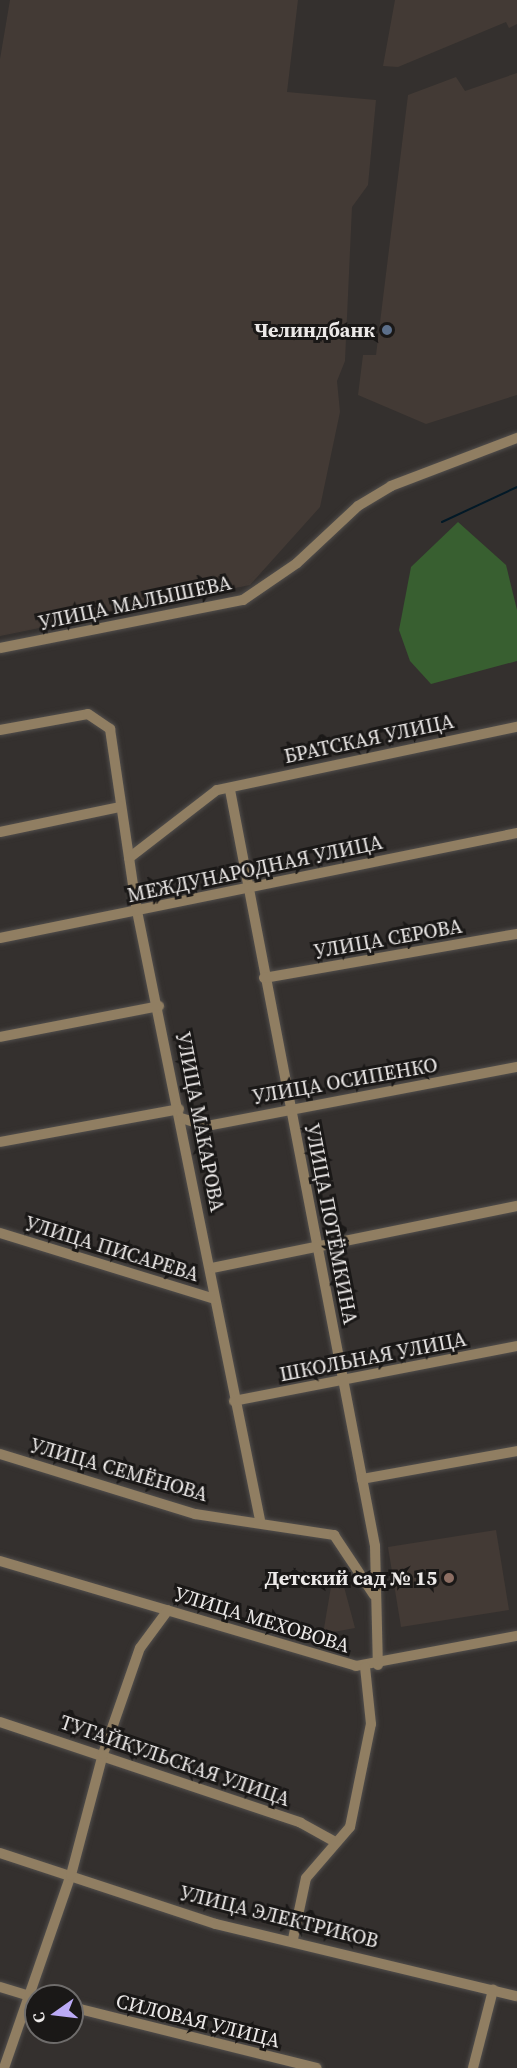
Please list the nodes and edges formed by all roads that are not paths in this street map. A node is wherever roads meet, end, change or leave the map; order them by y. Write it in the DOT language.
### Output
graph roads {
  1 [pos="517,438"];
  2 [pos="0,648"];
  3 [pos="517,727"];
  4 [pos="0,730"];
  5 [pos="230,790"];
  6 [pos="120,807"];
  7 [pos="0,832"];
  8 [pos="517,833"];
  9 [pos="129,858"];
  10 [pos="248,890"];
  11 [pos="137,911"];
  12 [pos="517,934"];
  13 [pos="0,938"];
  14 [pos="264,978"];
  15 [pos="159,1006"];
  16 [pos="0,1037"];
  17 [pos="517,1068"];
  18 [pos="291,1109"];
  19 [pos="180,1114"];
  20 [pos="0,1142"];
  21 [pos="517,1206"];
  22 [pos="0,1233"];
  23 [pos="316,1245"];
  24 [pos="212,1268"];
  25 [pos="214,1299"];
  26 [pos="517,1346"];
  27 [pos="343,1381"];
  28 [pos="234,1401"];
  29 [pos="517,1451"];
  30 [pos="0,1454"];
  31 [pos="362,1479"];
  32 [pos="261,1520"];
  33 [pos="0,1561"];
  34 [pos="374,1595"];
  35 [pos="168,1610"];
  36 [pos="517,1636"];
  37 [pos="378,1665"];
  38 [pos="365,1666"];
  39 [pos="0,1722"];
  40 [pos="103,1755"];
  41 [pos="335,1842"];
  42 [pos="0,1853"];
  43 [pos="71,1875"];
  44 [pos="293,1939"];
  45 [pos="37,1984"];
  46 [pos="0,1987"];
  47 [pos="494,1990"];
  48 [pos="24,1994"];
  49 [pos="517,1996"];
  50 [pos="84,2010"];
  51 [pos="24,2019"];
  52 [pos="4,2068"];
  53 [pos="316,2068"];
  54 [pos="473,2068"];
  1 -- 2 [label="street, УЛИЦА МАЛЫШЕВА"];
  3 -- 5 [label="street, БРАТСКАЯ УЛИЦА"];
  4 -- 6 [label="street, УЛИЦА МАКАРОВА"];
  5 -- 9 [label="street, БРАТСКАЯ УЛИЦА"];
  5 -- 10 [label="street, УЛИЦА ПОТЁМКИНА"];
  6 -- 7 [label="street"];
  6 -- 9 [label="street, УЛИЦА МАКАРОВА"];
  8 -- 10 [label="street, МЕЖДУНАРОДНАЯ УЛИЦА"];
  9 -- 11 [label="street, УЛИЦА МАКАРОВА"];
  10 -- 11 [label="street, МЕЖДУНАРОДНАЯ УЛИЦА"];
  10 -- 14 [label="street, УЛИЦА ПОТЁМКИНА"];
  11 -- 13 [label="street, МЕЖДУНАРОДНАЯ УЛИЦА"];
  11 -- 15 [label="street, УЛИЦА МАКАРОВА"];
  12 -- 14 [label="street, УЛИЦА СЕРОВА"];
  14 -- 18 [label="street, УЛИЦА ПОТЁМКИНА"];
  15 -- 16 [label="street"];
  15 -- 19 [label="street, УЛИЦА МАКАРОВА"];
  17 -- 18 [label="street, УЛИЦА ОСИПЕНКО"];
  18 -- 19 [label="street, УЛИЦА ОСИПЕНКО"];
  18 -- 23 [label="street, УЛИЦА ПОТЁМКИНА"];
  19 -- 20 [label="street, УЛИЦА ОСИПЕНКО"];
  19 -- 24 [label="street, УЛИЦА МАКАРОВА"];
  21 -- 23 [label="street"];
  22 -- 25 [label="street, УЛИЦА ПИСАРЕВА"];
  23 -- 24 [label="street"];
  23 -- 27 [label="street, УЛИЦА ПОТЁМКИНА"];
  24 -- 25 [label="street, УЛИЦА МАКАРОВА"];
  25 -- 28 [label="street, УЛИЦА МАКАРОВА"];
  26 -- 27 [label="street, ШКОЛЬНАЯ УЛИЦА"];
  27 -- 28 [label="street, ШКОЛЬНАЯ УЛИЦА"];
  27 -- 31 [label="street, УЛИЦА ПОТЁМКИНА"];
  28 -- 32 [label="street, УЛИЦА МАКАРОВА"];
  29 -- 31 [label="street"];
  30 -- 32 [label="street, УЛИЦА СЕМЁНОВА"];
  31 -- 34 [label="street, УЛИЦА ПОТЁМКИНА"];
  32 -- 34 [label="street, УЛИЦА СЕМЁНОВА"];
  33 -- 35 [label="street, УЛИЦА МЕХОВОВА"];
  34 -- 37 [label="street, УЛИЦА ПОТЁМКИНА"];
  35 -- 38 [label="street, УЛИЦА МЕХОВОВА"];
  35 -- 40 [label="street"];
  36 -- 37 [label="street, УЛИЦА МЕХОВОВА"];
  37 -- 38 [label="street, УЛИЦА МЕХОВОВА"];
  38 -- 41 [label="street"];
  39 -- 40 [label="street, ТУГАЙКУЛЬСКАЯ УЛИЦА"];
  40 -- 41 [label="street, ТУГАЙКУЛЬСКАЯ УЛИЦА"];
  40 -- 43 [label="street"];
  41 -- 44 [label="street"];
  42 -- 43 [label="street, УЛИЦА ЭЛЕКТРИКОВ"];
  43 -- 44 [label="street, УЛИЦА ЭЛЕКТРИКОВ"];
  43 -- 45 [label="street"];
  44 -- 47 [label="street, УЛИЦА ЭЛЕКТРИКОВ"];
  46 -- 48 [label="street"];
  47 -- 49 [label="street, УЛИЦА ЭЛЕКТРИКОВ"];
  47 -- 54 [label="street"];
  50 -- 53 [label="street, СИЛОВАЯ УЛИЦА"];
  51 -- 52 [label="street"];
}
